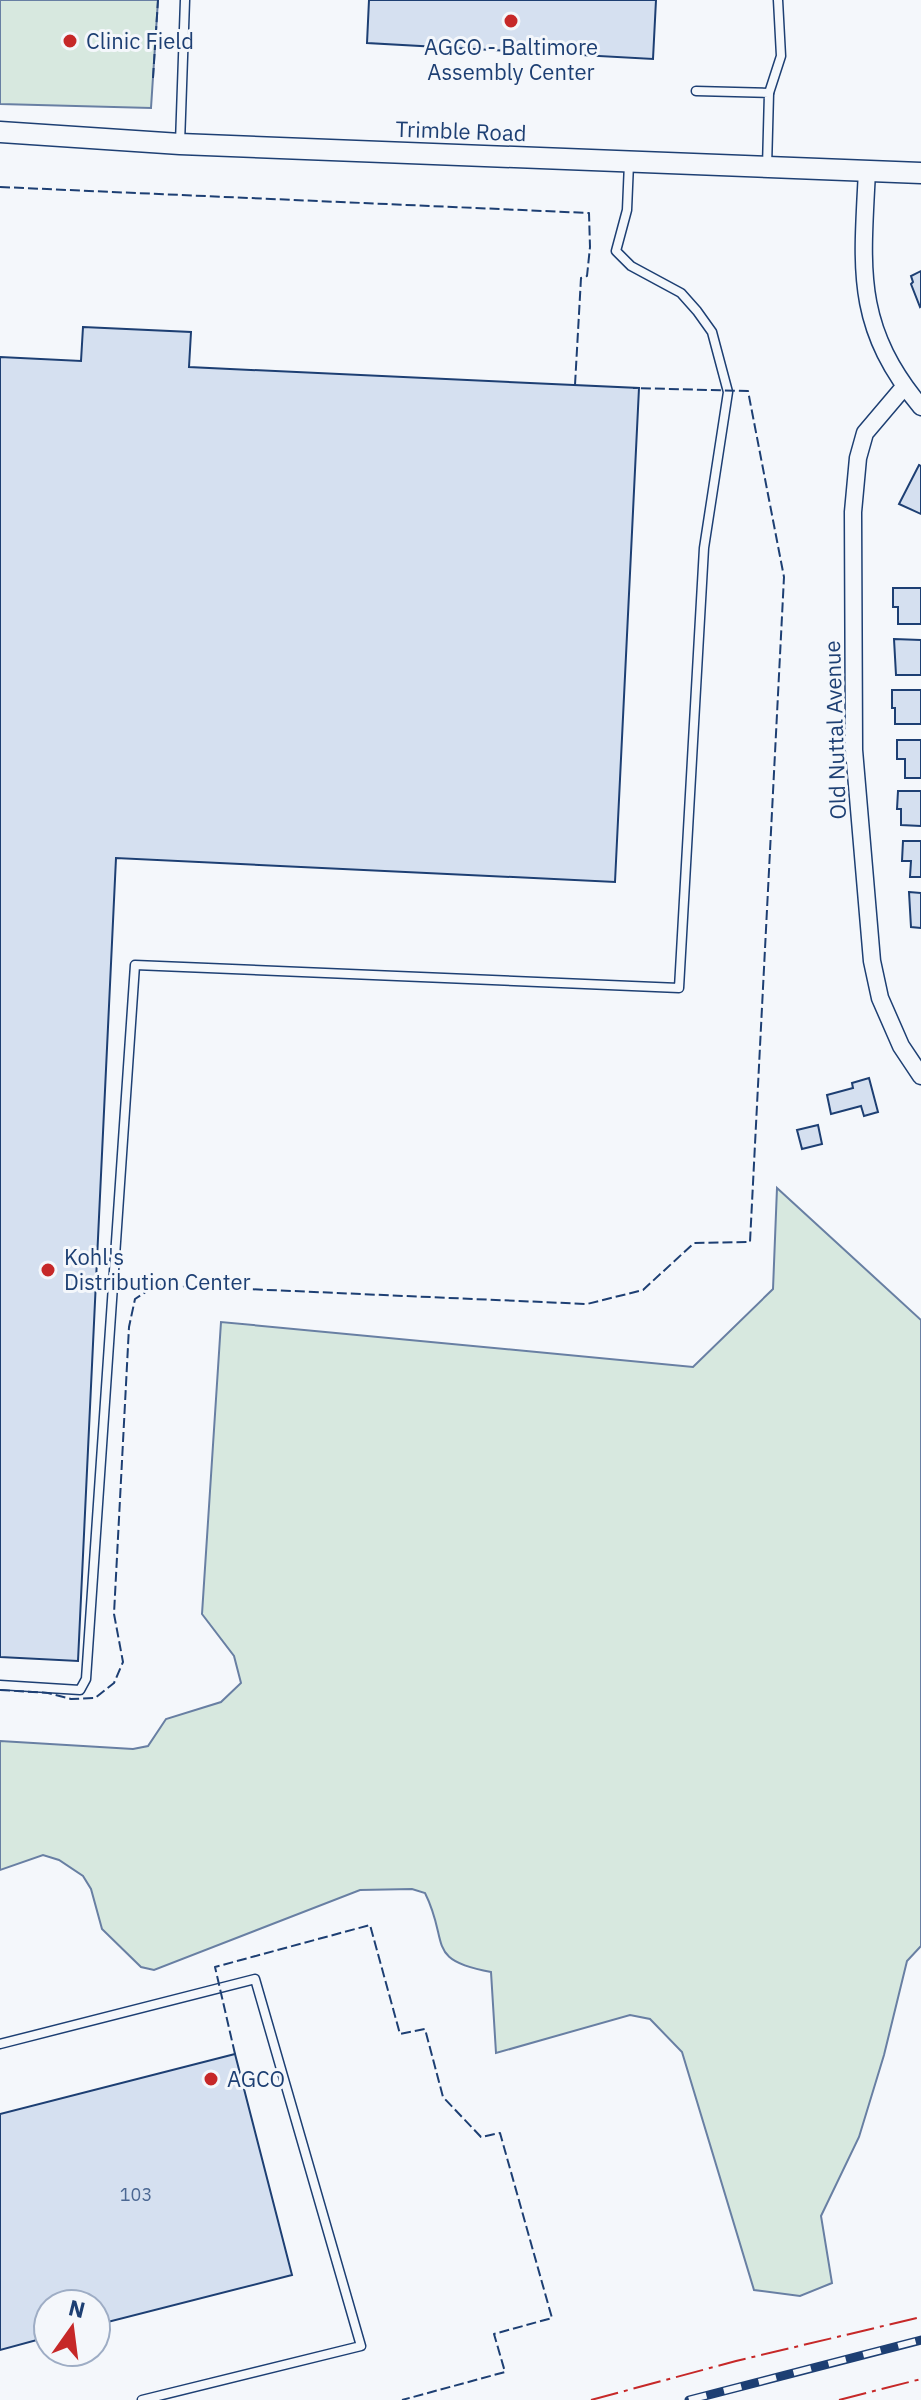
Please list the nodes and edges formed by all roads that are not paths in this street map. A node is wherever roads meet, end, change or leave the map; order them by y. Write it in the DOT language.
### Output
graph roads {
  1 [pos="185,0"];
  2 [pos="778,0"];
  3 [pos="696,91"];
  4 [pos="769,93"];
  5 [pos="0,132"];
  6 [pos="180,144"];
  7 [pos="629,163"];
  8 [pos="767,168"];
  9 [pos="867,171"];
  10 [pos="921,173"];
  11 [pos="904,387"];
  12 [pos="921,407"];
  13 [pos="921,1076"];
  14 [pos="0,1685"];
  15 [pos="0,2044"];
  16 [pos="142,2400"];
  1 -- 6 [label="lane"];
  2 -- 4 [label="lane"];
  3 -- 4 [label="lane"];
  4 -- 8 [label="lane"];
  5 -- 6 [label="street, Trimble Road"];
  6 -- 7 [label="street, Trimble Road"];
  7 -- 8 [label="street, Trimble Road"];
  7 -- 14 [label="lane"];
  8 -- 9 [label="street, Trimble Road"];
  9 -- 10 [label="street, Trimble Road"];
  9 -- 11 [label="street"];
  11 -- 12 [label="street"];
  11 -- 13 [label="street, Old Nuttal Avenue"];
  15 -- 16 [label="lane"];
}
